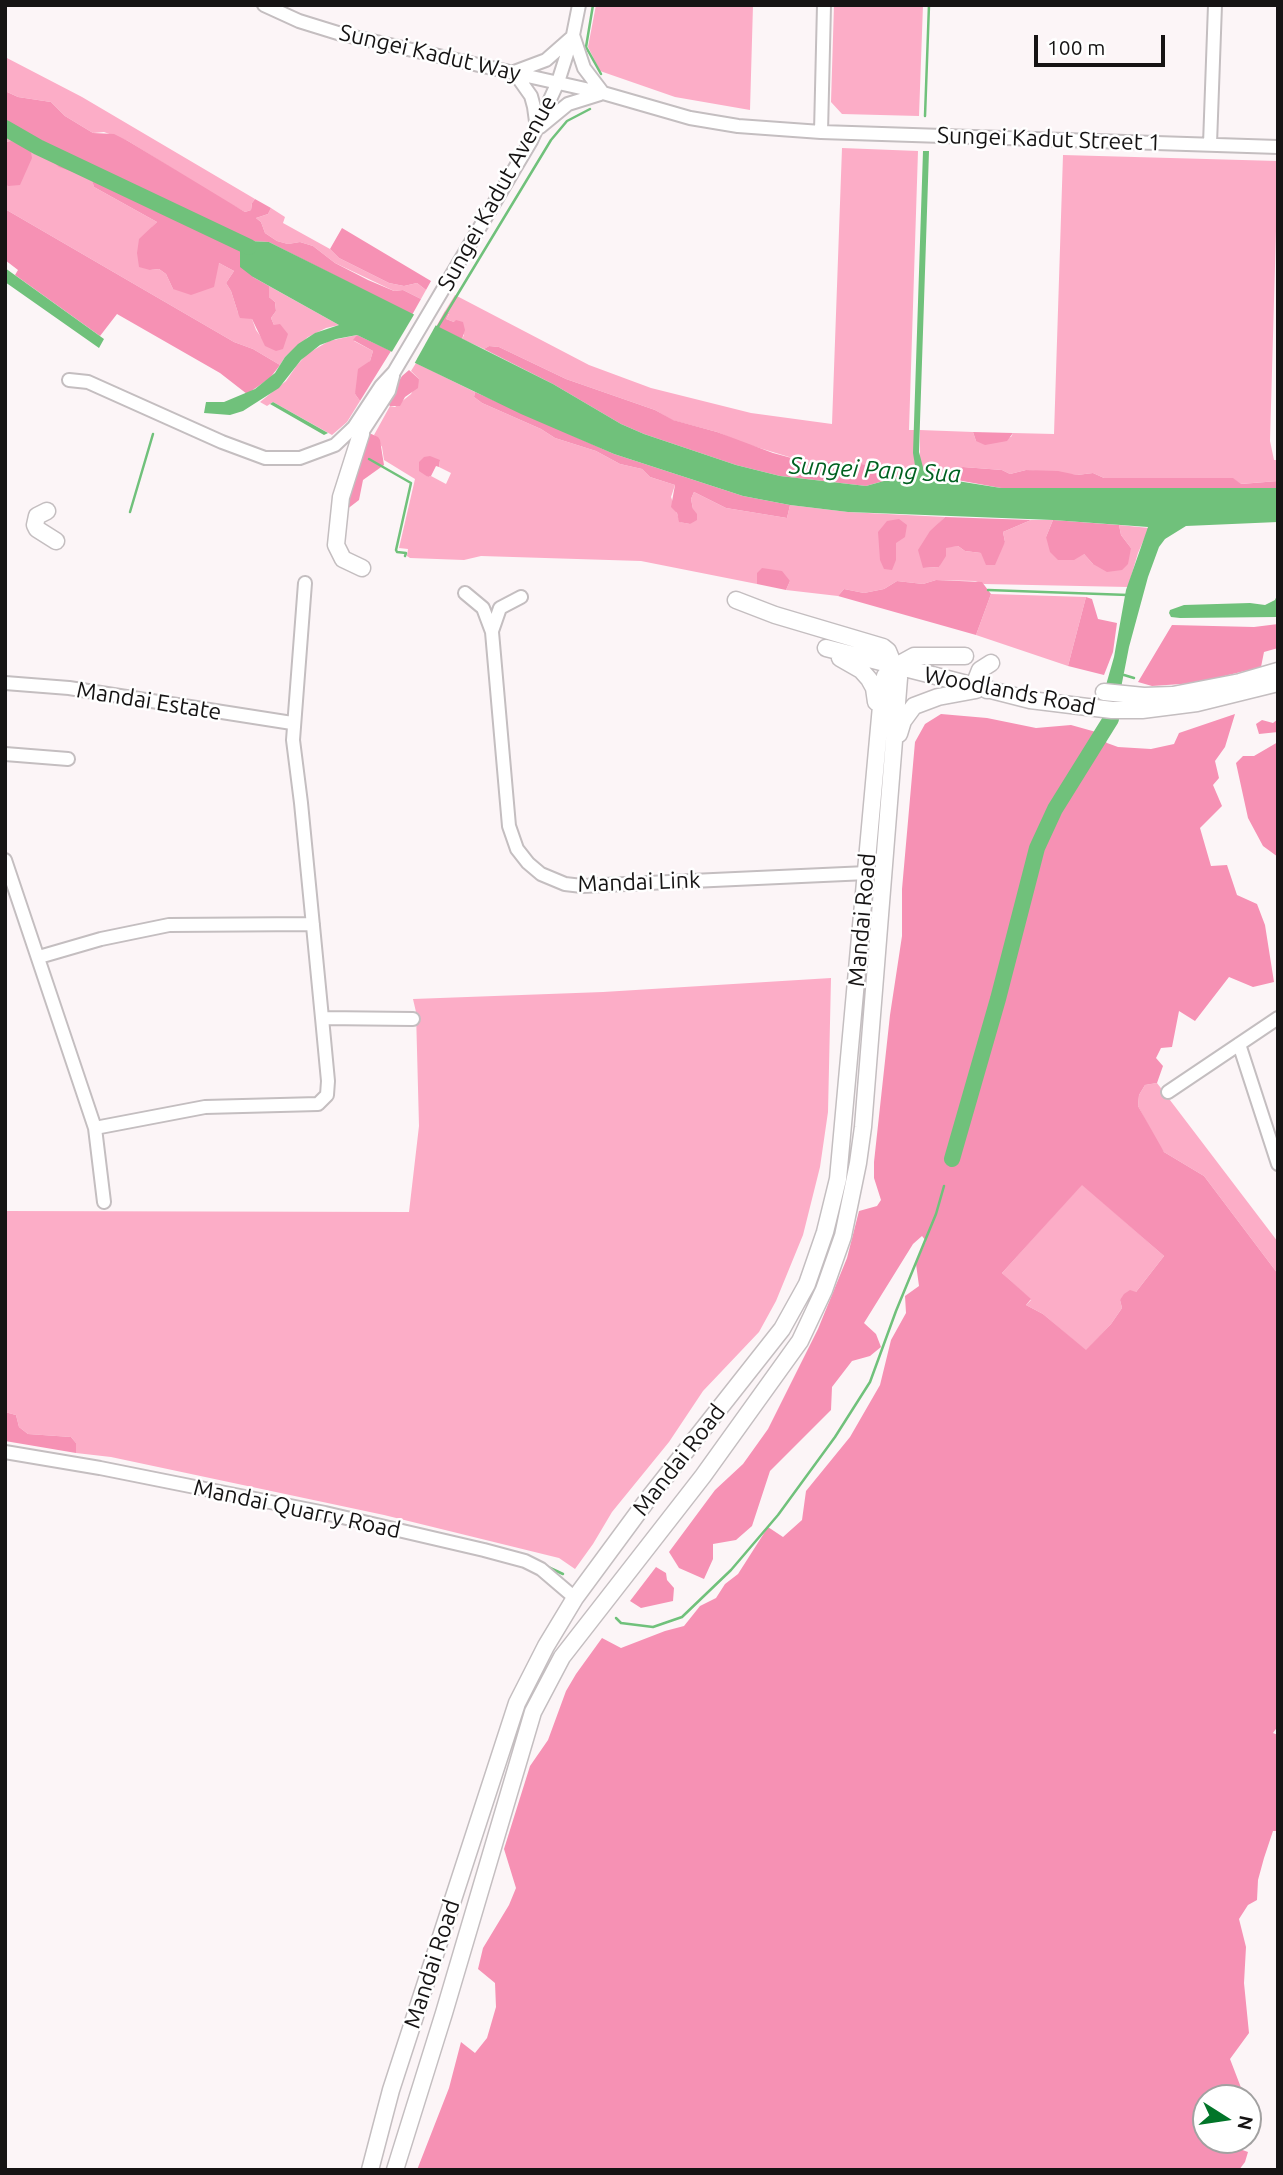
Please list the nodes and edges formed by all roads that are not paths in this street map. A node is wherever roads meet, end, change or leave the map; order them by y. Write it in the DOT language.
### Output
graph roads {
  1 [pos="264,5"];
  2 [pos="579,5"];
  3 [pos="824,5"];
  4 [pos="1215,5"];
  5 [pos="573,35"];
  6 [pos="514,72"];
  7 [pos="558,82"];
  8 [pos="603,93"];
  9 [pos="537,130"];
  10 [pos="821,132"];
  11 [pos="1210,144"];
  12 [pos="1278,146"];
  13 [pos="397,368"];
  14 [pos="69,380"];
  15 [pos="362,434"];
  16 [pos="47,511"];
  17 [pos="56,541"];
  18 [pos="362,568"];
  19 [pos="305,583"];
  20 [pos="465,593"];
  21 [pos="521,597"];
  22 [pos="736,600"];
  23 [pos="492,632"];
  24 [pos="848,654"];
  25 [pos="965,656"];
  26 [pos="991,663"];
  27 [pos="894,667"];
  28 [pos="1278,671"];
  29 [pos="5,683"];
  30 [pos="1278,683"];
  31 [pos="874,688"];
  32 [pos="984,690"];
  33 [pos="1123,703"];
  34 [pos="292,723"];
  35 [pos="877,726"];
  36 [pos="894,747"];
  37 [pos="5,754"];
  38 [pos="68,759"];
  39 [pos="5,860"];
  40 [pos="867,873"];
  41 [pos="313,923"];
  42 [pos="39,957"];
  43 [pos="322,1018"];
  44 [pos="1278,1018"];
  45 [pos="413,1020"];
  46 [pos="870,1037"];
  47 [pos="1239,1045"];
  48 [pos="851,1052"];
  49 [pos="1168,1092"];
  50 [pos="95,1128"];
  51 [pos="1278,1164"];
  52 [pos="104,1202"];
  53 [pos="5,1452"];
  54 [pos="674,1467"];
  55 [pos="703,1476"];
  56 [pos="575,1598"];
  57 [pos="421,2081"];
  58 [pos="391,2090"];
  59 [pos="409,2124"];
  60 [pos="381,2129"];
  61 [pos="370,2170"];
  62 [pos="395,2170"];
  1 -- 6 [label="street, Sungei Kadut Way"];
  2 -- 5 [label="street, Sungei Kadut Avenue"];
  3 -- 10 [label="street"];
  4 -- 11 [label="street"];
  5 -- 6 [label="street"];
  5 -- 7 [label="street, Sungei Kadut Avenue"];
  5 -- 8 [label="street"];
  6 -- 7 [label="street, Sungei Kadut Way"];
  6 -- 9 [label="street"];
  7 -- 8 [label="street, Sungei Kadut Street 1"];
  7 -- 9 [label="street, Sungei Kadut Avenue"];
  8 -- 9 [label="street"];
  8 -- 10 [label="street, Sungei Kadut Street 1"];
  9 -- 13 [label="street, Sungei Kadut Avenue"];
  10 -- 11 [label="street, Sungei Kadut Street 1"];
  11 -- 12 [label="street, Sungei Kadut Street 1"];
  13 -- 14 [label="street, Sungei Kadut Avenue"];
  13 -- 15 [label="street, Sungei Kadut Avenue"];
  15 -- 18 [label="main road"];
  16 -- 17 [label="main road"];
  19 -- 34 [label="street"];
  20 -- 23 [label="street, Mandai Link"];
  21 -- 23 [label="street"];
  22 -- 27 [label="main road"];
  23 -- 40 [label="street, Mandai Link"];
  24 -- 27 [label="main road, Woodlands Road"];
  24 -- 31 [label="main road"];
  24 -- 31 [label="main road, Woodlands Road"];
  25 -- 27 [label="main road"];
  26 -- 32 [label="main road"];
  27 -- 32 [label="main road, Woodlands Road"];
  27 -- 35 [label="main road"];
  27 -- 36 [label="main road, Mandai Road"];
  28 -- 33 [label="main road, Woodlands Road"];
  29 -- 34 [label="street, Mandai Estate"];
  30 -- 33 [label="main road, Woodlands Road"];
  31 -- 35 [label="main road"];
  32 -- 33 [label="main road, Woodlands Road"];
  32 -- 36 [label="main road"];
  34 -- 41 [label="street"];
  35 -- 40 [label="main road, Mandai Road"];
  36 -- 46 [label="main road, Mandai Road"];
  37 -- 38 [label="street"];
  39 -- 42 [label="street"];
  40 -- 48 [label="main road, Mandai Road"];
  41 -- 42 [label="street"];
  41 -- 43 [label="street"];
  42 -- 50 [label="street"];
  43 -- 45 [label="street"];
  43 -- 50 [label="street"];
  44 -- 47 [label="street"];
  46 -- 48 [label="main road"];
  46 -- 55 [label="main road, Mandai Road"];
  47 -- 49 [label="street"];
  47 -- 51 [label="street"];
  48 -- 54 [label="main road, Mandai Road"];
  50 -- 52 [label="street"];
  53 -- 56 [label="street, Mandai Quarry Road"];
  54 -- 55 [label="main road"];
  54 -- 56 [label="main road, Mandai Road"];
  55 -- 57 [label="main road, Mandai Road"];
  56 -- 58 [label="main road, Mandai Road"];
  57 -- 58 [label="main road"];
  57 -- 59 [label="main road, Mandai Road"];
  58 -- 60 [label="main road, Mandai Road"];
  59 -- 60 [label="main road"];
  59 -- 62 [label="main road, Mandai Road"];
  60 -- 61 [label="main road, Mandai Road"];
}
